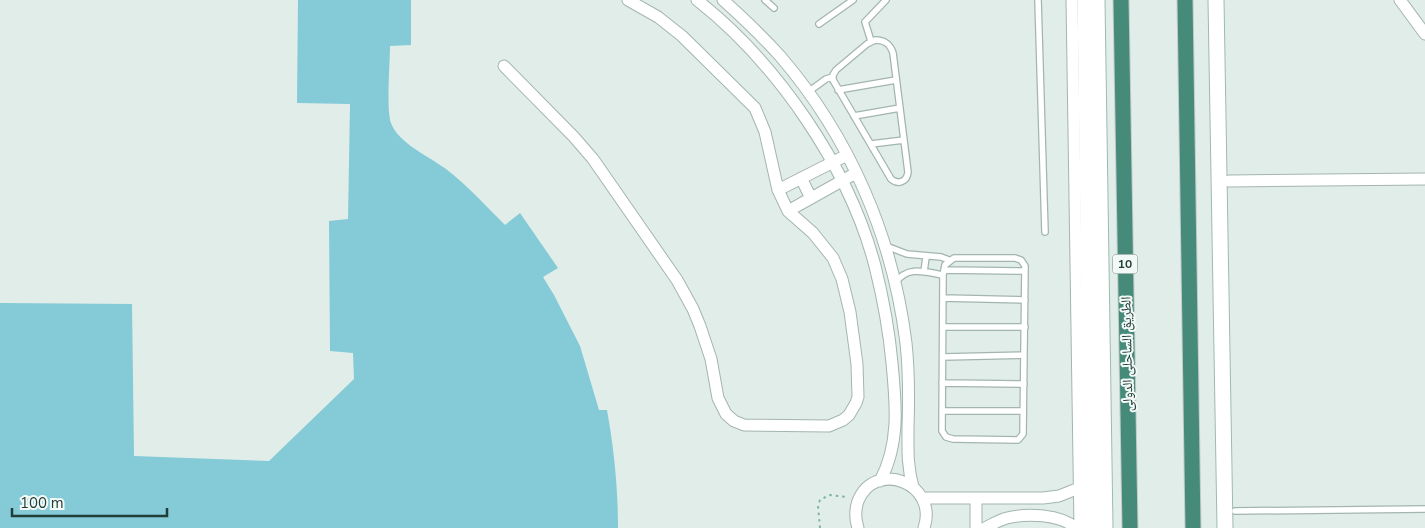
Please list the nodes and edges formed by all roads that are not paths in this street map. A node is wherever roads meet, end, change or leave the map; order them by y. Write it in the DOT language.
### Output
graph roads {
  1 [pos="628,0"];
  2 [pos="723,0"];
  3 [pos="765,0"];
  4 [pos="853,0"];
  5 [pos="886,0"];
  6 [pos="1038,0"];
  7 [pos="1072,0"];
  8 [pos="1085,0"];
  9 [pos="1097,0"];
  10 [pos="1121,0"];
  11 [pos="1185,0"];
  12 [pos="1216,0"];
  13 [pos="1226,0"];
  14 [pos="1400,0"];
  15 [pos="705,2"];
  16 [pos="774,8"];
  17 [pos="819,24"];
  18 [pos="1425,34"];
  19 [pos="764,39"];
  20 [pos="871,41"];
  21 [pos="753,50"];
  22 [pos="1079,53"];
  23 [pos="504,66"];
  24 [pos="833,77"];
  25 [pos="896,80"];
  26 [pos="838,90"];
  27 [pos="808,92"];
  28 [pos="900,108"];
  29 [pos="854,116"];
  30 [pos="904,140"];
  31 [pos="871,144"];
  32 [pos="847,155"];
  33 [pos="831,162"];
  34 [pos="856,173"];
  35 [pos="800,178"];
  36 [pos="1425,180"];
  37 [pos="841,181"];
  38 [pos="1229,181"];
  39 [pos="778,190"];
  40 [pos="811,198"];
  41 [pos="788,211"];
  42 [pos="1045,232"];
  43 [pos="885,245"];
  44 [pos="926,257"];
  45 [pos="949,260"];
  46 [pos="1025,271"];
  47 [pos="924,272"];
  48 [pos="944,273"];
  49 [pos="895,283"];
  50 [pos="943,298"];
  51 [pos="1025,300"];
  52 [pos="943,327"];
  53 [pos="1024,327"];
  54 [pos="1024,355"];
  55 [pos="942,357"];
  56 [pos="942,383"];
  57 [pos="1024,384"];
  58 [pos="942,411"];
  59 [pos="1023,411"];
  60 [pos="880,481"];
  61 [pos="913,487"];
  62 [pos="1080,488"];
  63 [pos="922,498"];
  64 [pos="976,498"];
  65 [pos="1425,510"];
  66 [pos="1235,511"];
  67 [pos="858,528"];
  68 [pos="924,528"];
  69 [pos="976,528"];
  70 [pos="985,528"];
  71 [pos="1078,528"];
  72 [pos="1092,528"];
  73 [pos="1105,528"];
  74 [pos="1130,528"];
  75 [pos="1193,528"];
  76 [pos="1225,528"];
  77 [pos="1235,528"];
  1 -- 39 [label="street"];
  2 -- 19 [label="street"];
  3 -- 16 [label="lane"];
  4 -- 17 [label="lane"];
  5 -- 20 [label="lane"];
  6 -- 42 [label="lane"];
  7 -- 22 [label="street"];
  8 -- 22 [label="main road"];
  9 -- 73 [label="main road"];
  10 -- 74 [label="highway, الطريق الساحلى الدولى / 10"];
  11 -- 75 [label="highway"];
  12 -- 76 [label="main road"];
  13 -- 38 [label="main road"];
  14 -- 18 [label="street"];
  15 -- 21 [label="street"];
  19 -- 21 [label="street"];
  19 -- 27 [label="street"];
  20 -- 24 [label="lane"];
  20 -- 25 [label="lane"];
  21 -- 33 [label="street"];
  22 -- 62 [label="street"];
  22 -- 72 [label="main road"];
  23 -- 41 [label="street"];
  24 -- 26 [label="lane"];
  24 -- 27 [label="lane"];
  25 -- 26 [label="lane"];
  25 -- 28 [label="lane"];
  26 -- 29 [label="lane"];
  27 -- 32 [label="street"];
  28 -- 29 [label="lane"];
  28 -- 30 [label="lane"];
  29 -- 31 [label="lane"];
  30 -- 31 [label="lane"];
  30 -- 31 [label="lane"];
  32 -- 33 [label="street"];
  32 -- 34 [label="street"];
  33 -- 35 [label="street"];
  33 -- 37 [label="street"];
  34 -- 37 [label="street"];
  34 -- 43 [label="street"];
  35 -- 39 [label="street"];
  35 -- 40 [label="street"];
  36 -- 38 [label="street"];
  37 -- 40 [label="street"];
  37 -- 60 [label="street"];
  38 -- 66 [label="main road"];
  39 -- 41 [label="street"];
  40 -- 41 [label="street"];
  43 -- 44 [label="lane"];
  43 -- 49 [label="street"];
  44 -- 45 [label="lane"];
  44 -- 47 [label="lane"];
  45 -- 46 [label="lane"];
  45 -- 48 [label="lane"];
  46 -- 48 [label="lane"];
  46 -- 51 [label="lane"];
  47 -- 48 [label="lane"];
  47 -- 49 [label="lane"];
  48 -- 50 [label="lane"];
  49 -- 61 [label="street"];
  50 -- 51 [label="lane"];
  50 -- 52 [label="lane"];
  51 -- 53 [label="lane"];
  52 -- 53 [label="lane"];
  52 -- 55 [label="lane"];
  53 -- 54 [label="lane"];
  54 -- 55 [label="lane"];
  54 -- 57 [label="lane"];
  55 -- 56 [label="lane"];
  56 -- 57 [label="lane"];
  56 -- 58 [label="lane"];
  57 -- 59 [label="lane"];
  58 -- 59 [label="lane"];
  58 -- 59 [label="lane"];
  60 -- 61 [label="street"];
  60 -- 67 [label="street"];
  61 -- 63 [label="street"];
  62 -- 64 [label="street"];
  62 -- 71 [label="street"];
  63 -- 64 [label="street"];
  63 -- 68 [label="street"];
  64 -- 69 [label="street"];
  65 -- 66 [label="lane"];
  66 -- 77 [label="main road"];
  70 -- 71 [label="street"];
}
